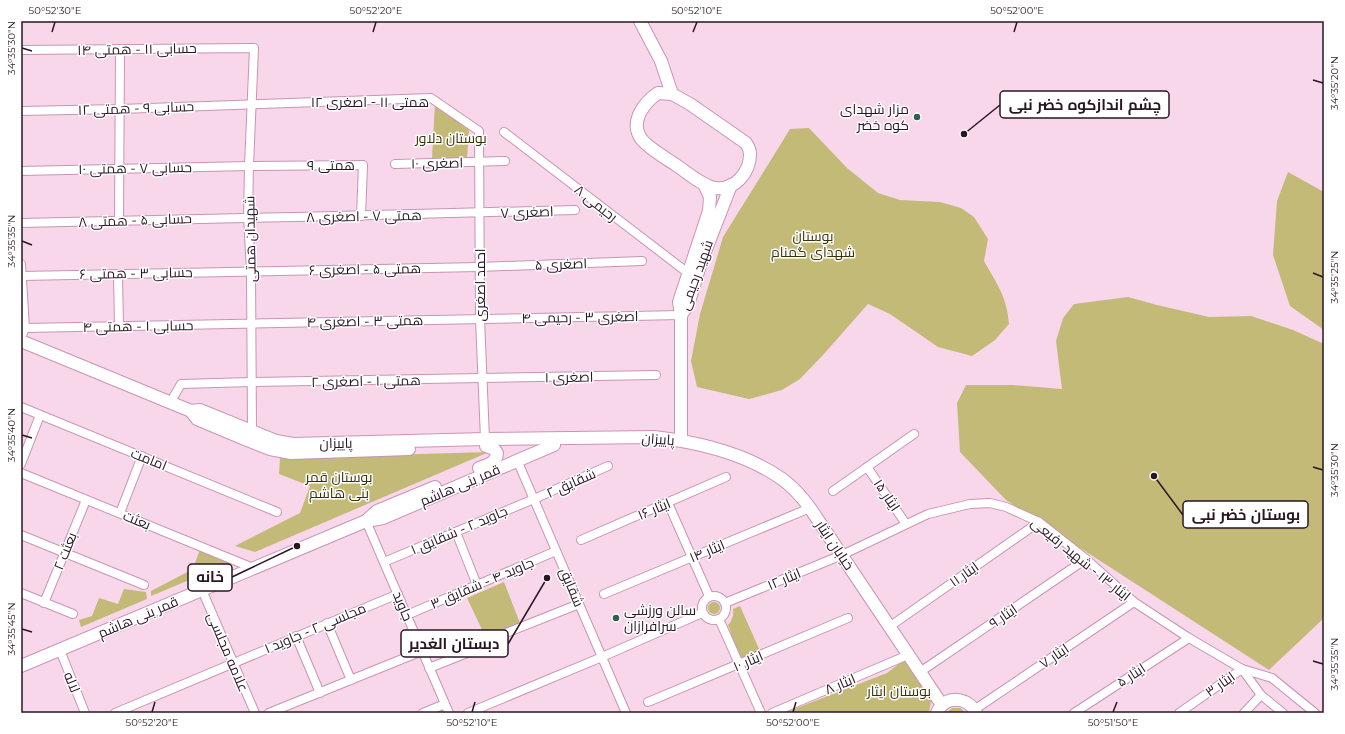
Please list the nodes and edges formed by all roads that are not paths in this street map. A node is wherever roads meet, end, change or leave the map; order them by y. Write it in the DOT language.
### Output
graph roads {
  1 [pos="640,21"];
  2 [pos="254,48"];
  3 [pos="120,49"];
  4 [pos="21,50"];
  5 [pos="672,94"];
  6 [pos="251,104"];
  7 [pos="120,109"];
  8 [pos="21,111"];
  9 [pos="479,131"];
  10 [pos="504,132"];
  11 [pos="480,162"];
  12 [pos="505,162"];
  13 [pos="395,164"];
  14 [pos="249,166"];
  15 [pos="120,168"];
  16 [pos="21,171"];
  17 [pos="704,184"];
  18 [pos="730,185"];
  19 [pos="575,210"];
  20 [pos="480,213"];
  21 [pos="361,216"];
  22 [pos="248,217"];
  23 [pos="119,220"];
  24 [pos="21,223"];
  25 [pos="642,261"];
  26 [pos="21,264"];
  27 [pos="479,267"];
  28 [pos="251,271"];
  29 [pos="688,273"];
  30 [pos="118,274"];
  31 [pos="21,276"];
  32 [pos="681,315"];
  33 [pos="480,319"];
  34 [pos="250,324"];
  35 [pos="119,327"];
  36 [pos="26,328"];
  37 [pos="21,339"];
  38 [pos="656,375"];
  39 [pos="482,379"];
  40 [pos="251,382"];
  41 [pos="170,403"];
  42 [pos="21,407"];
  43 [pos="40,415"];
  44 [pos="914,434"];
  45 [pos="250,436"];
  46 [pos="682,440"];
  47 [pos="485,443"];
  48 [pos="554,444"];
  49 [pos="142,456"];
  50 [pos="517,460"];
  51 [pos="21,464"];
  52 [pos="608,466"];
  53 [pos="867,467"];
  54 [pos="21,473"];
  55 [pos="726,477"];
  56 [pos="833,490"];
  57 [pos="534,499"];
  58 [pos="86,500"];
  59 [pos="668,502"];
  60 [pos="810,508"];
  61 [pos="278,512"];
  62 [pos="120,513"];
  63 [pos="366,521"];
  64 [pos="1039,522"];
  65 [pos="906,524"];
  66 [pos="456,532"];
  67 [pos="21,535"];
  68 [pos="581,540"];
  69 [pos="556,551"];
  70 [pos="65,553"];
  71 [pos="842,555"];
  72 [pos="692,557"];
  73 [pos="1086,559"];
  74 [pos="384,562"];
  75 [pos="253,568"];
  76 [pos="144,585"];
  77 [pos="477,585"];
  78 [pos="202,590"];
  79 [pos="21,593"];
  80 [pos="398,594"];
  81 [pos="604,594"];
  82 [pos="709,596"];
  83 [pos="1134,602"];
  84 [pos="44,603"];
  85 [pos="725,603"];
  86 [pos="579,604"];
  87 [pos="702,613"];
  88 [pos="72,614"];
  89 [pos="407,615"];
  90 [pos="848,618"];
  91 [pos="719,619"];
  92 [pos="327,623"];
  93 [pos="889,627"];
  94 [pos="296,636"];
  95 [pos="1189,638"];
  96 [pos="60,650"];
  97 [pos="422,651"];
  98 [pos="908,655"];
  99 [pos="602,657"];
  100 [pos="233,663"];
  101 [pos="739,664"];
  102 [pos="21,666"];
  103 [pos="430,668"];
  104 [pos="1242,669"];
  105 [pos="920,672"];
  106 [pos="351,680"];
  107 [pos="320,693"];
  108 [pos="1261,695"];
  109 [pos="648,702"];
  110 [pos="445,704"];
  111 [pos="940,709"];
  112 [pos="975,711"];
  113 [pos="623,712"];
  114 [pos="85,713"];
  115 [pos="115,713"];
  116 [pos="255,713"];
  117 [pos="269,713"];
  118 [pos="423,713"];
  119 [pos="449,713"];
  120 [pos="468,713"];
  121 [pos="761,713"];
  122 [pos="772,713"];
  123 [pos="1074,713"];
  124 [pos="1179,713"];
  125 [pos="1244,713"];
  126 [pos="1283,713"];
  127 [pos="1315,713"];
  1 -- 5 [label="street"];
  2 -- 3 [label="street, حسابی ۱۱ - همتی ۱۴"];
  2 -- 6 [label="street, شهیدان همتی"];
  3 -- 4 [label="street, حسابی ۱۱ - همتی ۱۴"];
  3 -- 7 [label="street"];
  5 -- 17 [label="street"];
  5 -- 18 [label="street"];
  6 -- 7 [label="street, حسابی ۹ - همتی ۱۲"];
  6 -- 9 [label="street, همتی ۱۱ - اصغری ۱۲"];
  6 -- 14 [label="street, شهیدان همتی"];
  7 -- 8 [label="street, حسابی ۹ - همتی ۱۲"];
  7 -- 15 [label="street"];
  9 -- 11 [label="street, احمد اصغری"];
  10 -- 29 [label="street, رحیمی ۸"];
  11 -- 12 [label="street, اصغری ۱۰"];
  11 -- 13 [label="street, اصغری ۱۰"];
  11 -- 20 [label="street, احمد اصغری"];
  14 -- 15 [label="street, حسابی ۷ - همتی ۱۰"];
  14 -- 21 [label="street, همتی ۹"];
  14 -- 22 [label="street, شهیدان همتی"];
  15 -- 16 [label="street, حسابی ۷ - همتی ۱۰"];
  15 -- 23 [label="street"];
  17 -- 18 [label="street"];
  17 -- 29 [label="street"];
  18 -- 32 [label="street, شهید رحیمی"];
  19 -- 20 [label="street, اصغری ۷"];
  20 -- 21 [label="street, همتی ۷ - اصغری ۸"];
  20 -- 27 [label="street, احمد اصغری"];
  21 -- 22 [label="street, همتی ۷ - اصغری ۸"];
  22 -- 23 [label="street, حسابی ۵ - همتی ۸"];
  22 -- 28 [label="street, شهیدان همتی"];
  23 -- 24 [label="street, حسابی ۵ - همتی ۸"];
  25 -- 27 [label="street, اصغری ۵"];
  26 -- 31 [label="street"];
  27 -- 28 [label="street, همتی ۵ - اصغری ۶"];
  27 -- 33 [label="street, احمد اصغری"];
  28 -- 30 [label="street, حسابی ۳ - همتی ۶"];
  28 -- 34 [label="street, شهیدان همتی"];
  29 -- 32 [label="street"];
  30 -- 31 [label="street, حسابی ۳ - همتی ۶"];
  30 -- 35 [label="street"];
  31 -- 36 [label="street"];
  32 -- 33 [label="street, اصغری ۳ - رحیمی ۴"];
  32 -- 46 [label="street, شهید رحیمی"];
  33 -- 34 [label="street, همتی ۳ - اصغری ۴"];
  33 -- 39 [label="street, احمد اصغری"];
  34 -- 35 [label="street, حسابی ۱ - همتی ۴"];
  34 -- 40 [label="street, شهیدان همتی"];
  35 -- 36 [label="street, حسابی ۱ - همتی ۴"];
  36 -- 37 [label="street"];
  37 -- 41 [label="street, پاییزان"];
  38 -- 39 [label="street, اصغری ۱"];
  39 -- 40 [label="street, همتی ۱ - اصغری ۲"];
  39 -- 47 [label="street, احمد اصغری"];
  40 -- 41 [label="street, همتی ۱ - اصغری ۲"];
  40 -- 45 [label="street, شهیدان همتی"];
  41 -- 45 [label="street, پاییزان"];
  42 -- 43 [label="street, امامت"];
  43 -- 49 [label="street, امامت"];
  43 -- 51 [label="street"];
  44 -- 53 [label="street, ایثار ۱۵"];
  45 -- 47 [label="street, پاییزان"];
  46 -- 47 [label="street, پاییزان"];
  46 -- 48 [label="street, پاییزان"];
  46 -- 60 [label="street, خیابان ایثار"];
  47 -- 48 [label="street, پاییزان"];
  47 -- 63 [label="street, قمر بنی هاشم"];
  48 -- 50 [label="street, قمر بنی هاشم"];
  49 -- 61 [label="street, امامت"];
  49 -- 62 [label="street"];
  50 -- 57 [label="street, شقایق"];
  50 -- 63 [label="street, قمر بنی هاشم"];
  52 -- 57 [label="street, شقایق ۲"];
  53 -- 56 [label="street, ایثار ۱۵"];
  53 -- 65 [label="street, ایثار ۱۵"];
  54 -- 58 [label="street, بعثت"];
  55 -- 59 [label="street, ایثار ۱۶"];
  57 -- 66 [label="street, جاوید ۲ - شقایق ۱"];
  57 -- 69 [label="street, شقایق"];
  58 -- 62 [label="street, بعثت"];
  58 -- 70 [label="street, بعثت ۲"];
  59 -- 68 [label="street, ایثار ۱۶"];
  59 -- 72 [label="street"];
  60 -- 71 [label="street, خیابان ایثار"];
  60 -- 72 [label="street, ایثار ۱۴"];
  62 -- 75 [label="street, بعثت"];
  63 -- 74 [label="street, جاوید"];
  63 -- 75 [label="street, قمر بنی هاشم"];
  64 -- 65 [label="street, ایثار ۱۳ - شهید رفیعی"];
  64 -- 73 [label="street, ایثار ۱۳ - شهید رفیعی"];
  64 -- 93 [label="street, ایثار ۱۱"];
  65 -- 71 [label="street, ایثار ۱۳ - شهید رفیعی"];
  66 -- 74 [label="street, جاوید ۲ - شقایق ۱"];
  66 -- 77 [label="street"];
  67 -- 70 [label="street"];
  69 -- 77 [label="street, جاوید ۴ - شقایق ۳"];
  69 -- 86 [label="street, شقایق"];
  70 -- 76 [label="street"];
  70 -- 84 [label="street, بعثت ۲"];
  71 -- 85 [label="street, ایثار ۱۲"];
  71 -- 93 [label="street, خیابان ایثار"];
  72 -- 81 [label="street, ایثار ۱۴"];
  72 -- 82 [label="street"];
  73 -- 83 [label="street, ایثار ۱۳ - شهید رفیعی"];
  73 -- 105 [label="street, ایثار ۹"];
  74 -- 80 [label="street, جاوید"];
  75 -- 78 [label="street, قمر بنی هاشم"];
  77 -- 89 [label="street, جاوید ۴ - شقایق ۳"];
  78 -- 96 [label="street, قمر بنی هاشم"];
  78 -- 100 [label="street, علامه مجلسی"];
  79 -- 84 [label="street"];
  80 -- 89 [label="street, جاوید"];
  80 -- 92 [label="street, مجلسی ۲ - جاوید ۱"];
  82 -- 85 [label="street"];
  82 -- 87 [label="street"];
  83 -- 95 [label="street, ایثار ۱۳ - شهید رفیعی"];
  83 -- 112 [label="street, ایثار ۷"];
  84 -- 88 [label="street"];
  85 -- 91 [label="street"];
  86 -- 99 [label="street, شقایق"];
  86 -- 103 [label="street"];
  87 -- 91 [label="street"];
  87 -- 99 [label="street"];
  89 -- 97 [label="street, جاوید"];
  90 -- 101 [label="street, ایثار ۱۰"];
  91 -- 101 [label="street"];
  92 -- 94 [label="street, مجلسی ۲ - جاوید ۱"];
  92 -- 106 [label="street"];
  93 -- 98 [label="street, خیابان ایثار"];
  94 -- 100 [label="street, مجلسی ۲ - جاوید ۱"];
  94 -- 107 [label="street"];
  95 -- 104 [label="street, ایثار ۱۳ - شهید رفیعی"];
  95 -- 123 [label="street, ایثار ۵"];
  96 -- 102 [label="street, قمر بنی هاشم"];
  96 -- 114 [label="street, لاله"];
  97 -- 103 [label="street, جاوید"];
  97 -- 106 [label="street"];
  98 -- 105 [label="street, خیابان ایثار"];
  98 -- 122 [label="street, ایثار ۸"];
  99 -- 113 [label="street, شقایق"];
  99 -- 120 [label="street"];
  100 -- 115 [label="street, مجلسی ۲ - جاوید ۱"];
  100 -- 116 [label="street, علامه مجلسی"];
  101 -- 109 [label="street, ایثار ۱۰"];
  101 -- 121 [label="street"];
  103 -- 110 [label="street, جاوید"];
  104 -- 108 [label="street, ایثار ۱۳ - شهید رفیعی"];
  104 -- 124 [label="street, ایثار ۳"];
  104 -- 127 [label="street, ایثار ۱۳ - شهید رفیعی"];
  105 -- 111 [label="street, خیابان ایثار"];
  106 -- 107 [label="street"];
  107 -- 117 [label="street"];
  108 -- 125 [label="street"];
  108 -- 126 [label="street, ایثار ۱۳ - شهید رفیعی"];
  110 -- 118 [label="street"];
  110 -- 119 [label="street, جاوید"];
  111 -- 112 [label="street"];
}
